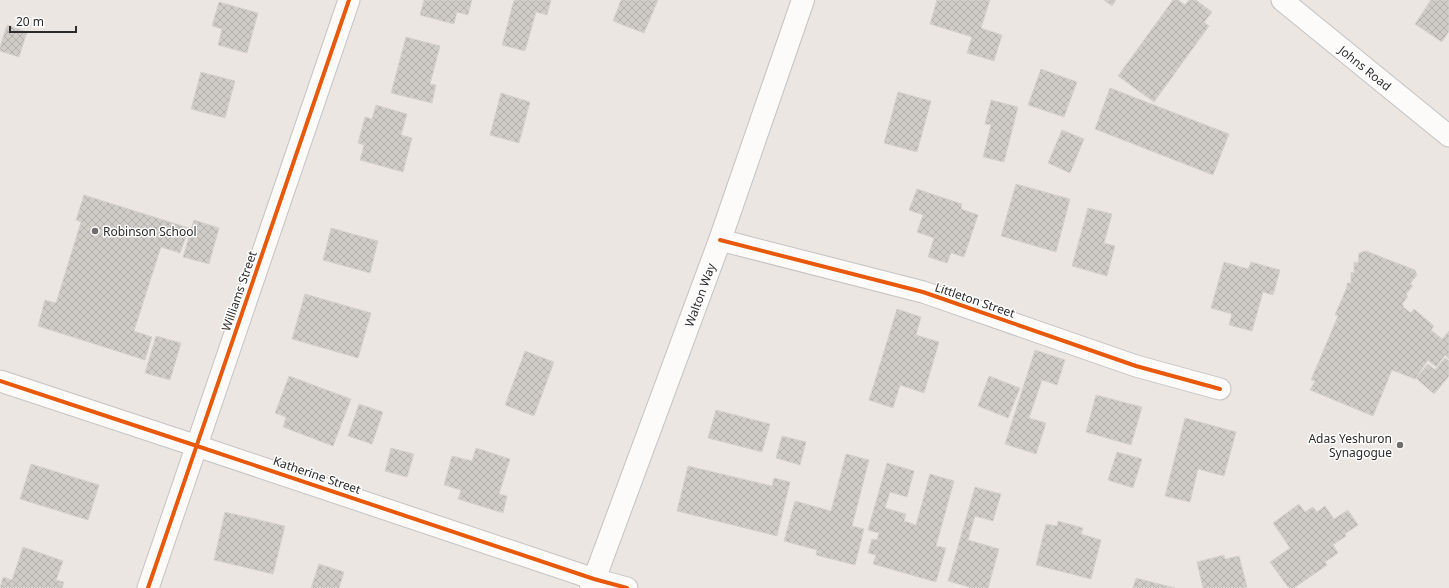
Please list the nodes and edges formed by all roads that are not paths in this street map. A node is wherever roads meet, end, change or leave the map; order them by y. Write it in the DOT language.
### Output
graph roads {
  1 [pos="349,0"];
  2 [pos="803,0"];
  3 [pos="1282,0"];
  4 [pos="1449,136"];
  5 [pos="720,240"];
  6 [pos="0,381"];
  7 [pos="1220,389"];
  8 [pos="197,446"];
  9 [pos="593,584"];
  10 [pos="148,588"];
  11 [pos="627,588"];
  1 -- 8 [label="street, Williams Street"];
  2 -- 5 [label="main road, Walton Way"];
  3 -- 4 [label="street, Johns Road"];
  5 -- 7 [label="street, Littleton Street"];
  5 -- 9 [label="main road, Walton Way"];
  6 -- 8 [label="street, Katherine Street"];
  8 -- 9 [label="street, Katherine Street"];
  8 -- 10 [label="street, Williams Street"];
  9 -- 11 [label="street, Katherine Street"];
}
